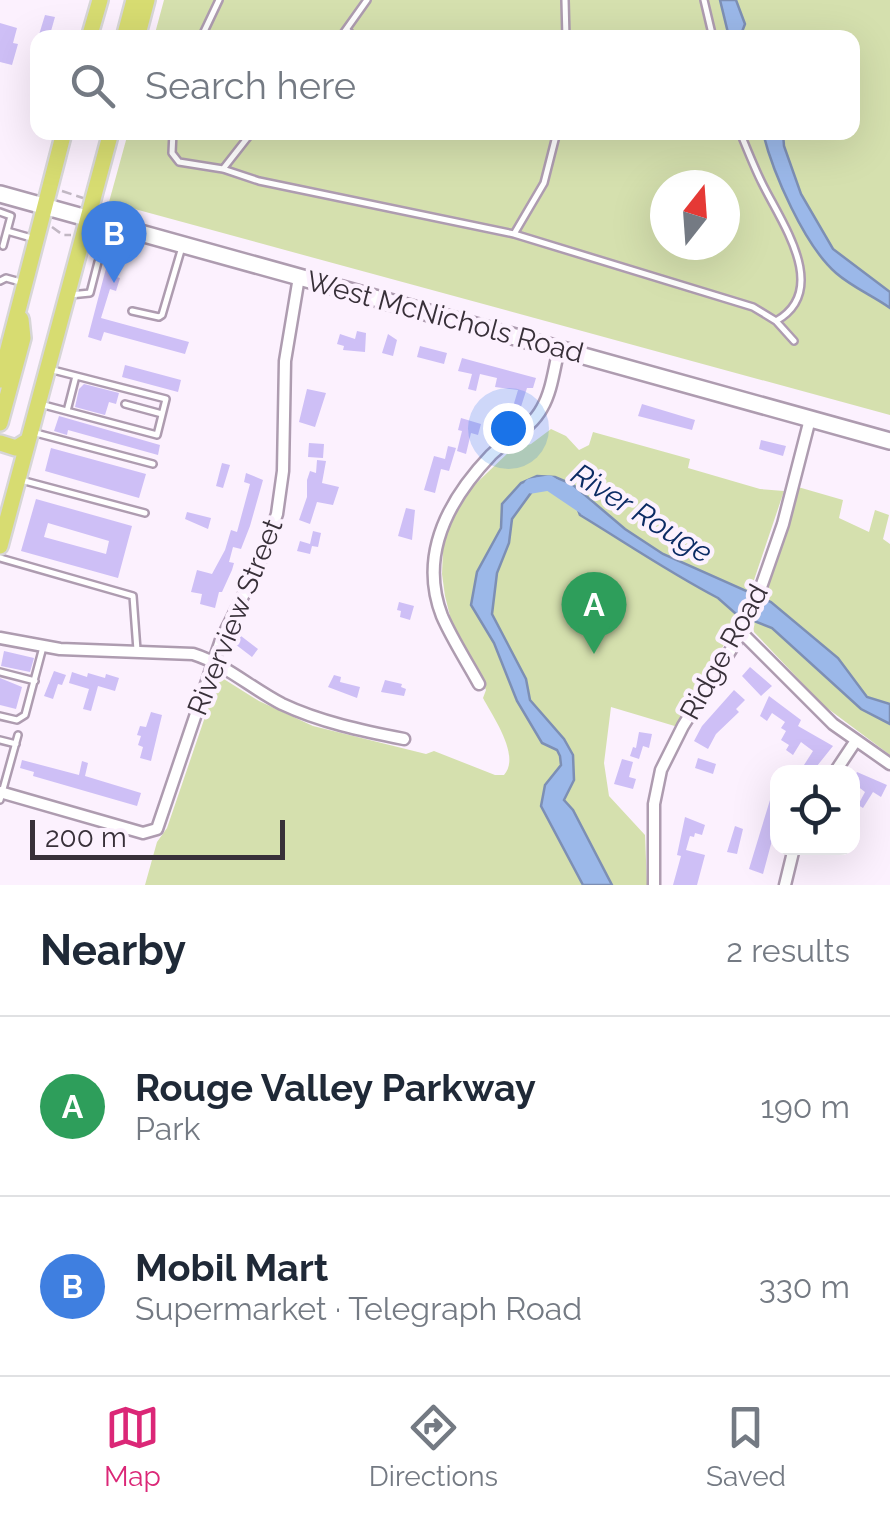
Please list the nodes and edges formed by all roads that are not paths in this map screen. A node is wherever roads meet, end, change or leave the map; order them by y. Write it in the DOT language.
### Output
graph roads {
  1 [pos="100,0"];
  2 [pos="134,0"];
  3 [pos="147,0"];
  4 [pos="219,0"];
  5 [pos="367,0"];
  6 [pos="566,0"];
  7 [pos="704,0"];
  8 [pos="91,30"];
  9 [pos="126,30"];
  10 [pos="139,30"];
  11 [pos="205,30"];
  12 [pos="347,30"];
  13 [pos="566,30"];
  14 [pos="711,30"];
  15 [pos="62,140"];
  16 [pos="107,140"];
  17 [pos="173,140"];
  18 [pos="246,140"];
  19 [pos="555,140"];
  20 [pos="744,140"];
  21 [pos="223,168"];
  22 [pos="0,194"];
  23 [pos="46,206"];
  24 [pos="0,212"];
  25 [pos="89,218"];
  26 [pos="112,225"];
  27 [pos="132,231"];
  28 [pos="6,232"];
  29 [pos="514,234"];
  30 [pos="38,240"];
  31 [pos="2,243"];
  32 [pos="183,244"];
  33 [pos="107,250"];
  34 [pos="78,256"];
  35 [pos="98,262"];
  36 [pos="299,277"];
  37 [pos="0,281"];
  38 [pos="26,284"];
  39 [pos="67,295"];
  40 [pos="20,310"];
  41 [pos="132,310"];
  42 [pos="776,320"];
  43 [pos="794,341"];
  44 [pos="559,349"];
  45 [pos="47,368"];
  46 [pos="76,376"];
  47 [pos="0,380"];
  48 [pos="37,404"];
  49 [pos="125,404"];
  50 [pos="66,412"];
  51 [pos="162,414"];
  52 [pos="810,419"];
  53 [pos="0,423"];
  54 [pos="28,436"];
  55 [pos="890,441"];
  56 [pos="0,443"];
  57 [pos="154,464"];
  58 [pos="18,479"];
  59 [pos="144,513"];
  60 [pos="0,546"];
  61 [pos="0,558"];
  62 [pos="742,629"];
  63 [pos="0,638"];
  64 [pos="43,646"];
  65 [pos="137,650"];
  66 [pos="214,660"];
  67 [pos="0,672"];
  68 [pos="34,681"];
  69 [pos="479,684"];
  70 [pos="0,716"];
  71 [pos="18,736"];
  72 [pos="404,739"];
  73 [pos="0,740"];
  74 [pos="856,742"];
  75 [pos="16,744"];
  76 [pos="890,764"];
  77 [pos="840,765"];
  78 [pos="1,795"];
  79 [pos="792,855"];
  80 [pos="654,885"];
  81 [pos="785,885"];
  1 -- 8 [label="main road"];
  2 -- 9 [label="main road"];
  3 -- 10 [label="main road"];
  4 -- 11 [label="lane"];
  5 -- 12 [label="lane"];
  6 -- 13 [label="lane"];
  7 -- 14 [label="lane"];
  15 -- 23 [label="main road"];
  16 -- 25 [label="main road"];
  17 -- 21 [label="lane"];
  18 -- 21 [label="lane"];
  19 -- 29 [label="lane"];
  20 -- 42 [label="lane"];
  21 -- 29 [label="lane"];
  22 -- 23 [label="main road, West McNichols Road"];
  23 -- 25 [label="main road, West McNichols Road"];
  23 -- 30 [label="main road"];
  24 -- 28 [label="lane"];
  25 -- 26 [label="main road, West McNichols Road"];
  25 -- 34 [label="main road"];
  26 -- 27 [label="main road, West McNichols Road"];
  26 -- 33 [label="lane"];
  27 -- 32 [label="main road, West McNichols Road"];
  27 -- 33 [label="lane"];
  28 -- 30 [label="lane"];
  28 -- 31 [label="lane"];
  29 -- 42 [label="lane"];
  30 -- 38 [label="main road"];
  32 -- 36 [label="main road, West McNichols Road"];
  32 -- 41 [label="lane"];
  33 -- 35 [label="lane"];
  34 -- 35 [label="lane"];
  34 -- 39 [label="main road"];
  35 -- 39 [label="lane"];
  36 -- 44 [label="main road, West McNichols Road"];
  36 -- 66 [label="street, Riverview Street"];
  37 -- 38 [label="lane"];
  38 -- 40 [label="main road"];
  39 -- 45 [label="main road"];
  40 -- 47 [label="main road"];
  40 -- 53 [label="main road"];
  42 -- 43 [label="lane"];
  44 -- 52 [label="main road, West McNichols Road"];
  44 -- 69 [label="street"];
  45 -- 46 [label="lane"];
  45 -- 48 [label="main road"];
  46 -- 50 [label="lane"];
  46 -- 51 [label="lane"];
  48 -- 50 [label="lane"];
  48 -- 54 [label="main road"];
  49 -- 51 [label="lane"];
  50 -- 51 [label="lane"];
  52 -- 55 [label="main road, West McNichols Road"];
  52 -- 62 [label="street, Ridge Road"];
  54 -- 56 [label="main road"];
  54 -- 57 [label="lane"];
  54 -- 58 [label="main road"];
  58 -- 59 [label="lane"];
  58 -- 60 [label="main road"];
  61 -- 65 [label="lane"];
  62 -- 74 [label="street"];
  62 -- 80 [label="street, Ridge Road"];
  63 -- 64 [label="street"];
  64 -- 65 [label="street"];
  64 -- 68 [label="lane"];
  65 -- 66 [label="street"];
  66 -- 72 [label="street"];
  66 -- 78 [label="street, Riverview Street"];
  67 -- 68 [label="lane"];
  68 -- 70 [label="lane"];
  71 -- 75 [label="lane"];
  73 -- 75 [label="lane"];
  74 -- 76 [label="street"];
  74 -- 77 [label="street"];
  75 -- 78 [label="lane"];
  79 -- 81 [label="street"];
}
